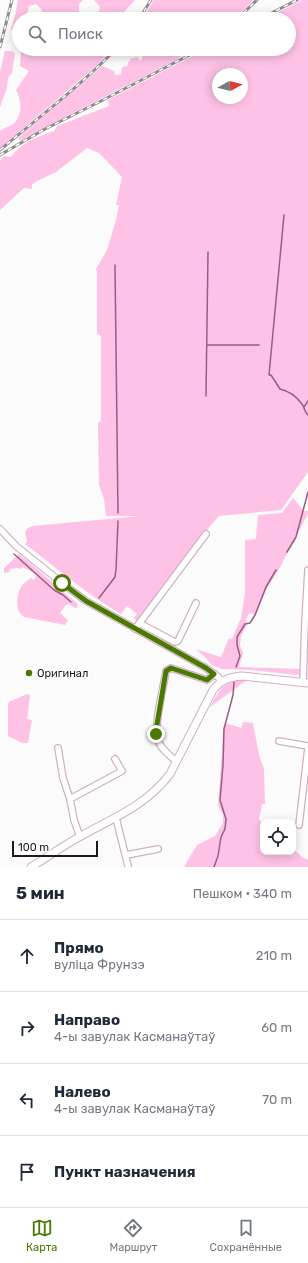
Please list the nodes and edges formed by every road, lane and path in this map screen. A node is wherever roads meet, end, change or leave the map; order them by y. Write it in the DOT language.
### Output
graph roads {
  1 [pos="0,529"];
  2 [pos="206,534"];
  3 [pos="308,570"];
  4 [pos="196,603"];
  5 [pos="139,623"];
  6 [pos="134,629"];
  7 [pos="214,674"];
  8 [pos="221,681"];
  9 [pos="305,682"];
  10 [pos="279,741"];
  11 [pos="308,747"];
  12 [pos="58,748"];
  13 [pos="115,758"];
  14 [pos="176,761"];
  15 [pos="70,799"];
  16 [pos="116,818"];
  17 [pos="299,825"];
  18 [pos="80,837"];
  19 [pos="158,849"];
  20 [pos="126,855"];
  21 [pos="128,866"];
  22 [pos="31,867"];
  1 -- 6 [label="street"];
  2 -- 5 [label="street"];
  3 -- 9 [label="street"];
  4 -- 5 [label="street"];
  5 -- 6 [label="street"];
  6 -- 7 [label="street"];
  7 -- 8 [label="street"];
  7 -- 14 [label="street"];
  8 -- 9 [label="main road"];
  8 -- 14 [label="main road"];
  10 -- 11 [label="street"];
  11 -- 17 [label="street"];
  12 -- 15 [label="street"];
  13 -- 15 [label="street"];
  14 -- 16 [label="main road"];
  15 -- 18 [label="street"];
  16 -- 18 [label="main road"];
  16 -- 20 [label="street"];
  18 -- 22 [label="main road"];
  19 -- 20 [label="street"];
  20 -- 21 [label="street"];
}
